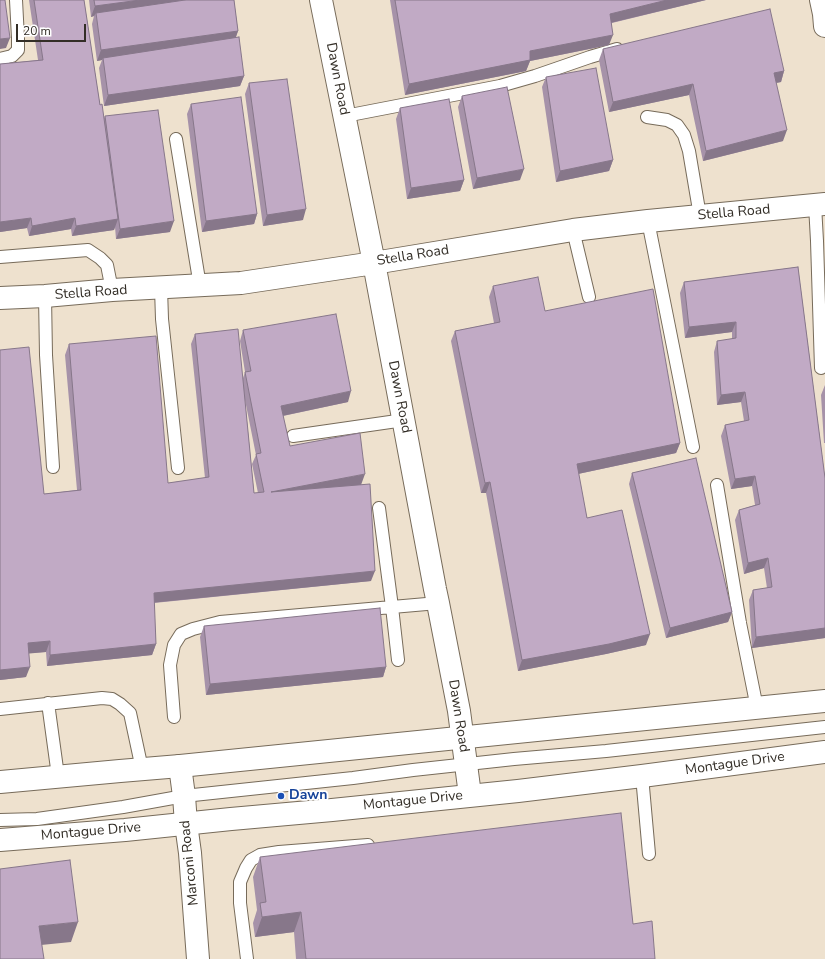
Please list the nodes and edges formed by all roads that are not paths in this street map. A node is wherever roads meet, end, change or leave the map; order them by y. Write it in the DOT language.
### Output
graph roads {
  1 [pos="16,0"];
  2 [pos="321,0"];
  3 [pos="821,0"];
  4 [pos="825,26"];
  5 [pos="626,46"];
  6 [pos="0,59"];
  7 [pos="345,116"];
  8 [pos="647,117"];
  9 [pos="176,139"];
  10 [pos="820,205"];
  11 [pos="700,216"];
  12 [pos="648,221"];
  13 [pos="573,230"];
  14 [pos="0,257"];
  15 [pos="821,258"];
  16 [pos="374,263"];
  17 [pos="200,286"];
  18 [pos="161,288"];
  19 [pos="112,290"];
  20 [pos="45,296"];
  21 [pos="589,297"];
  22 [pos="0,298"];
  23 [pos="821,368"];
  24 [pos="404,420"];
  25 [pos="293,436"];
  26 [pos="693,447"];
  27 [pos="53,467"];
  28 [pos="178,468"];
  29 [pos="717,485"];
  30 [pos="379,508"];
  31 [pos="438,603"];
  32 [pos="392,607"];
  33 [pos="398,660"];
  34 [pos="825,701"];
  35 [pos="48,703"];
  36 [pos="757,708"];
  37 [pos="0,709"];
  38 [pos="174,717"];
  39 [pos="825,727"];
  40 [pos="462,738"];
  41 [pos="825,752"];
  42 [pos="466,765"];
  43 [pos="180,766"];
  44 [pos="142,769"];
  45 [pos="58,776"];
  46 [pos="642,776"];
  47 [pos="0,782"];
  48 [pos="470,795"];
  49 [pos="184,796"];
  50 [pos="0,820"];
  51 [pos="186,824"];
  52 [pos="0,840"];
  53 [pos="380,844"];
  54 [pos="649,854"];
  55 [pos="198,959"];
  56 [pos="247,959"];
  1 -- 6 [label="lane"];
  2 -- 7 [label="street, Dawn Road"];
  3 -- 4 [label="street"];
  5 -- 7 [label="lane"];
  7 -- 16 [label="street, Dawn Road"];
  8 -- 11 [label="lane"];
  9 -- 17 [label="lane"];
  10 -- 11 [label="street, Stella Road"];
  10 -- 15 [label="lane"];
  11 -- 12 [label="street, Stella Road"];
  12 -- 13 [label="street, Stella Road"];
  12 -- 26 [label="lane"];
  13 -- 16 [label="street, Stella Road"];
  13 -- 21 [label="lane"];
  14 -- 19 [label="lane"];
  15 -- 23 [label="lane"];
  16 -- 17 [label="street, Stella Road"];
  16 -- 24 [label="street, Dawn Road"];
  17 -- 18 [label="street, Stella Road"];
  18 -- 19 [label="street, Stella Road"];
  18 -- 28 [label="lane"];
  19 -- 20 [label="street, Stella Road"];
  20 -- 22 [label="street, Stella Road"];
  20 -- 27 [label="lane"];
  24 -- 25 [label="lane"];
  24 -- 31 [label="street, Dawn Road"];
  29 -- 36 [label="lane"];
  30 -- 32 [label="lane"];
  31 -- 32 [label="lane"];
  31 -- 40 [label="street, Dawn Road"];
  32 -- 33 [label="lane"];
  32 -- 38 [label="lane"];
  34 -- 36 [label="street"];
  35 -- 37 [label="lane"];
  35 -- 44 [label="lane"];
  35 -- 45 [label="lane"];
  36 -- 40 [label="street"];
  39 -- 42 [label="lane"];
  40 -- 42 [label="street, Dawn Road"];
  40 -- 43 [label="street"];
  41 -- 46 [label="street, Montague Drive"];
  42 -- 48 [label="street, Dawn Road"];
  42 -- 49 [label="lane"];
  43 -- 44 [label="street"];
  43 -- 49 [label="street, Marconi Road"];
  44 -- 45 [label="street"];
  45 -- 47 [label="street"];
  46 -- 48 [label="street, Montague Drive"];
  46 -- 54 [label="lane"];
  48 -- 51 [label="street, Montague Drive"];
  49 -- 50 [label="lane"];
  49 -- 51 [label="street, Marconi Road"];
  51 -- 52 [label="street, Montague Drive"];
  51 -- 55 [label="street, Marconi Road"];
  53 -- 56 [label="lane"];
}
